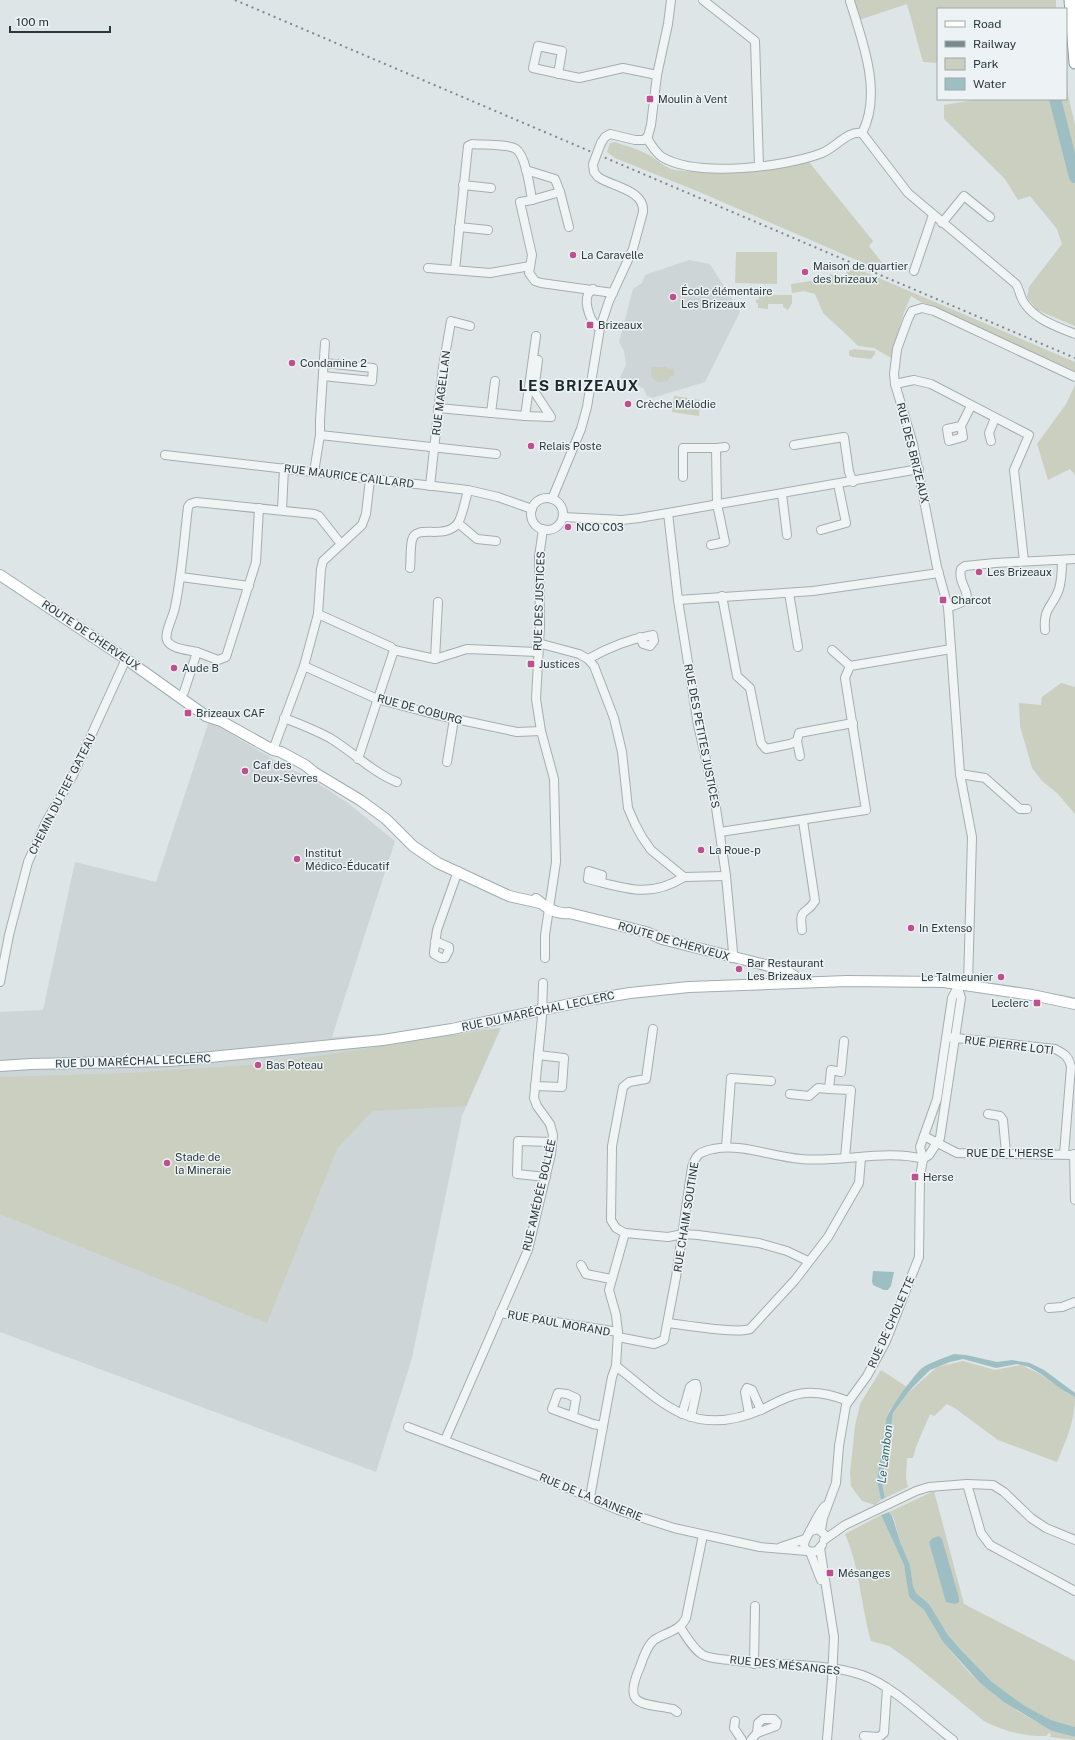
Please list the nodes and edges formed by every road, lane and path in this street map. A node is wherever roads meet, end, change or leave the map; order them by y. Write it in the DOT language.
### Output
graph roads {
  1 [pos="671,0"];
  2 [pos="703,0"];
  3 [pos="1070,0"];
  4 [pos="850,1"];
  5 [pos="1075,62"];
  6 [pos="558,74"];
  7 [pos="658,75"];
  8 [pos="862,133"];
  9 [pos="647,138"];
  10 [pos="759,166"];
  11 [pos="526,170"];
  12 [pos="463,185"];
  13 [pos="491,188"];
  14 [pos="560,192"];
  15 [pos="532,200"];
  16 [pos="933,215"];
  17 [pos="990,217"];
  18 [pos="942,223"];
  19 [pos="459,227"];
  20 [pos="568,228"];
  21 [pos="488,230"];
  22 [pos="530,266"];
  23 [pos="428,268"];
  24 [pos="455,270"];
  25 [pos="914,271"];
  26 [pos="593,289"];
  27 [pos="613,293"];
  28 [pos="470,326"];
  29 [pos="600,328"];
  30 [pos="1075,334"];
  31 [pos="536,336"];
  32 [pos="325,343"];
  33 [pos="534,351"];
  34 [pos="324,364"];
  35 [pos="323,376"];
  36 [pos="1075,377"];
  37 [pos="495,381"];
  38 [pos="895,384"];
  39 [pos="971,406"];
  40 [pos="438,408"];
  41 [pos="492,413"];
  42 [pos="524,416"];
  43 [pos="995,418"];
  44 [pos="961,426"];
  45 [pos="320,435"];
  46 [pos="990,440"];
  47 [pos="794,445"];
  48 [pos="434,448"];
  49 [pos="496,454"];
  50 [pos="165,456"];
  51 [pos="284,468"];
  52 [pos="918,469"];
  53 [pos="314,472"];
  54 [pos="683,477"];
  55 [pos="370,479"];
  56 [pos="853,482"];
  57 [pos="838,484"];
  58 [pos="430,486"];
  59 [pos="468,490"];
  60 [pos="782,494"];
  61 [pos="552,499"];
  62 [pos="717,504"];
  63 [pos="259,508"];
  64 [pos="532,509"];
  65 [pos="282,510"];
  66 [pos="668,514"];
  67 [pos="563,517"];
  68 [pos="458,523"];
  69 [pos="543,530"];
  70 [pos="821,530"];
  71 [pos="787,535"];
  72 [pos="496,542"];
  73 [pos="341,544"];
  74 [pos="711,545"];
  75 [pos="1075,559"];
  76 [pos="1062,560"];
  77 [pos="1024,562"];
  78 [pos="410,568"];
  79 [pos="939,573"];
  80 [pos="0,575"];
  81 [pos="181,577"];
  82 [pos="249,586"];
  83 [pos="789,593"];
  84 [pos="722,596"];
  85 [pos="678,600"];
  86 [pos="438,602"];
  87 [pos="948,607"];
  88 [pos="318,614"];
  89 [pos="1045,630"];
  90 [pos="640,637"];
  91 [pos="538,643"];
  92 [pos="798,647"];
  93 [pos="951,649"];
  94 [pos="394,650"];
  95 [pos="832,650"];
  96 [pos="197,652"];
  97 [pos="538,652"];
  98 [pos="588,658"];
  99 [pos="126,659"];
  100 [pos="435,660"];
  101 [pos="304,666"];
  102 [pos="850,666"];
  103 [pos="181,696"];
  104 [pos="377,699"];
  105 [pos="284,718"];
  106 [pos="454,719"];
  107 [pos="853,723"];
  108 [pos="541,731"];
  109 [pos="797,741"];
  110 [pos="273,750"];
  111 [pos="800,756"];
  112 [pos="358,759"];
  113 [pos="446,762"];
  114 [pos="960,774"];
  115 [pos="397,782"];
  116 [pos="1027,809"];
  117 [pos="803,821"];
  118 [pos="720,832"];
  119 [pos="458,871"];
  120 [pos="726,876"];
  121 [pos="684,877"];
  122 [pos="601,882"];
  123 [pos="544,905"];
  124 [pos="802,930"];
  125 [pos="436,941"];
  126 [pos="545,958"];
  127 [pos="732,958"];
  128 [pos="768,967"];
  129 [pos="0,982"];
  130 [pos="796,982"];
  131 [pos="543,983"];
  132 [pos="776,983"];
  133 [pos="962,986"];
  134 [pos="1075,1004"];
  135 [pos="542,1010"];
  136 [pos="653,1029"];
  137 [pos="951,1038"];
  138 [pos="844,1041"];
  139 [pos="538,1055"];
  140 [pos="0,1066"];
  141 [pos="771,1081"];
  142 [pos="535,1086"];
  143 [pos="829,1088"];
  144 [pos="790,1094"];
  145 [pos="988,1114"];
  146 [pos="924,1136"];
  147 [pos="552,1142"];
  148 [pos="938,1143"];
  149 [pos="726,1147"];
  150 [pos="1006,1152"];
  151 [pos="1064,1154"];
  152 [pos="1074,1155"];
  153 [pos="861,1157"];
  154 [pos="845,1158"];
  155 [pos="922,1159"];
  156 [pos="546,1177"];
  157 [pos="1075,1200"];
  158 [pos="625,1233"];
  159 [pos="683,1234"];
  160 [pos="808,1261"];
  161 [pos="581,1265"];
  162 [pos="611,1279"];
  163 [pos="1075,1302"];
  164 [pos="1049,1308"];
  165 [pos="500,1313"];
  166 [pos="668,1324"];
  167 [pos="618,1335"];
  168 [pos="616,1366"];
  169 [pos="848,1401"];
  170 [pos="761,1410"];
  171 [pos="682,1414"];
  172 [pos="749,1414"];
  173 [pos="573,1416"];
  174 [pos="691,1417"];
  175 [pos="604,1426"];
  176 [pos="408,1427"];
  177 [pos="445,1440"];
  178 [pos="967,1484"];
  179 [pos="590,1498"];
  180 [pos="829,1501"];
  181 [pos="845,1525"];
  182 [pos="822,1530"];
  183 [pos="810,1531"];
  184 [pos="703,1535"];
  185 [pos="805,1539"];
  186 [pos="1075,1540"];
  187 [pos="822,1544"];
  188 [pos="780,1548"];
  189 [pos="809,1552"];
  190 [pos="1075,1591"];
  191 [pos="828,1595"];
  192 [pos="755,1606"];
  193 [pos="680,1627"];
  194 [pos="754,1664"];
  195 [pos="833,1669"];
  196 [pos="887,1688"];
  197 [pos="677,1712"];
  198 [pos="735,1721"];
  199 [pos="757,1733"];
  200 [pos="864,1736"];
  201 [pos="949,1739"];
  202 [pos="742,1740"];
  203 [pos="751,1740"];
  204 [pos="827,1740"];
  1 -- 7 [label="street"];
  2 -- 10 [label="street"];
  3 -- 5 [label="highway"];
  4 -- 8 [label="street"];
  6 -- 7 [label="street"];
  7 -- 9 [label="street"];
  8 -- 10 [label="street"];
  8 -- 16 [label="street"];
  9 -- 10 [label="street"];
  9 -- 27 [label="street, bridge"];
  11 -- 12 [label="street"];
  11 -- 14 [label="street"];
  11 -- 15 [label="street"];
  12 -- 13 [label="street"];
  12 -- 19 [label="street"];
  14 -- 15 [label="street"];
  14 -- 20 [label="street"];
  15 -- 22 [label="street"];
  16 -- 18 [label="street"];
  16 -- 25 [label="street"];
  17 -- 18 [label="street"];
  18 -- 30 [label="street"];
  19 -- 21 [label="street"];
  19 -- 24 [label="street"];
  22 -- 24 [label="street"];
  22 -- 26 [label="street"];
  23 -- 24 [label="street"];
  26 -- 27 [label="street"];
  26 -- 29 [label="street"];
  27 -- 29 [label="street"];
  28 -- 40 [label="street, RUE MAGELLAN"];
  29 -- 61 [label="street"];
  31 -- 33 [label="street"];
  32 -- 34 [label="street"];
  33 -- 42 [label="street"];
  33 -- 42 [label="street"];
  34 -- 35 [label="street"];
  34 -- 35 [label="street"];
  35 -- 45 [label="street"];
  36 -- 38 [label="street, RUE DES BRIZEAUX"];
  37 -- 41 [label="street"];
  38 -- 39 [label="street"];
  38 -- 52 [label="street, RUE DES BRIZEAUX"];
  39 -- 43 [label="street"];
  39 -- 44 [label="street"];
  40 -- 41 [label="street"];
  40 -- 48 [label="street, RUE MAGELLAN"];
  41 -- 42 [label="street"];
  43 -- 46 [label="street"];
  43 -- 77 [label="street"];
  45 -- 48 [label="street"];
  45 -- 53 [label="street"];
  47 -- 56 [label="street"];
  48 -- 49 [label="street"];
  48 -- 58 [label="street, RUE MAGELLAN"];
  50 -- 51 [label="street, RUE MAURICE CAILLARD"];
  51 -- 53 [label="street, RUE MAURICE CAILLARD"];
  51 -- 65 [label="street"];
  52 -- 56 [label="street"];
  52 -- 79 [label="street, RUE DES BRIZEAUX"];
  53 -- 55 [label="street, RUE MAURICE CAILLARD"];
  54 -- 62 [label="street"];
  55 -- 58 [label="street, RUE MAURICE CAILLARD"];
  55 -- 73 [label="street"];
  56 -- 57 [label="street"];
  57 -- 60 [label="street"];
  57 -- 70 [label="street"];
  58 -- 59 [label="street, RUE MAURICE CAILLARD"];
  59 -- 64 [label="street, RUE MAURICE CAILLARD"];
  59 -- 68 [label="street"];
  60 -- 62 [label="street"];
  60 -- 71 [label="street"];
  61 -- 64 [label="street"];
  61 -- 67 [label="street"];
  62 -- 66 [label="street"];
  62 -- 74 [label="street"];
  63 -- 65 [label="street"];
  63 -- 81 [label="street"];
  63 -- 82 [label="street"];
  64 -- 69 [label="street"];
  65 -- 73 [label="street"];
  66 -- 67 [label="street"];
  66 -- 85 [label="street, RUE DES PETITES JUSTICES"];
  67 -- 69 [label="street"];
  68 -- 72 [label="street"];
  68 -- 78 [label="street"];
  69 -- 91 [label="street, RUE DES JUSTICES"];
  73 -- 88 [label="street"];
  75 -- 76 [label="street"];
  76 -- 77 [label="street"];
  76 -- 89 [label="street"];
  77 -- 87 [label="street"];
  79 -- 83 [label="street"];
  79 -- 87 [label="street, RUE DES BRIZEAUX"];
  80 -- 99 [label="main road, ROUTE DE CHERVEUX"];
  81 -- 82 [label="street"];
  81 -- 96 [label="street"];
  82 -- 96 [label="street"];
  83 -- 84 [label="street"];
  83 -- 92 [label="street"];
  84 -- 85 [label="street"];
  84 -- 109 [label="street"];
  85 -- 118 [label="street, RUE DES PETITES JUSTICES"];
  86 -- 100 [label="street"];
  87 -- 93 [label="street, RUE DES BRIZEAUX"];
  88 -- 94 [label="street"];
  88 -- 101 [label="street"];
  90 -- 98 [label="street"];
  91 -- 97 [label="street, RUE DES JUSTICES"];
  91 -- 98 [label="street"];
  93 -- 102 [label="street"];
  93 -- 114 [label="street, RUE DES BRIZEAUX"];
  94 -- 100 [label="street"];
  94 -- 104 [label="street"];
  95 -- 102 [label="street"];
  96 -- 103 [label="street"];
  97 -- 100 [label="street"];
  97 -- 108 [label="street, RUE DES JUSTICES"];
  98 -- 121 [label="street"];
  99 -- 103 [label="main road, ROUTE DE CHERVEUX"];
  99 -- 129 [label="street, CHEMIN DU FIEF GATEAU"];
  101 -- 104 [label="street, RUE DE COBURG"];
  101 -- 105 [label="street"];
  102 -- 107 [label="street"];
  103 -- 110 [label="main road, ROUTE DE CHERVEUX"];
  104 -- 106 [label="street, RUE DE COBURG"];
  104 -- 112 [label="street"];
  105 -- 110 [label="street"];
  105 -- 112 [label="street"];
  106 -- 108 [label="street, RUE DE COBURG"];
  106 -- 113 [label="street"];
  107 -- 109 [label="street"];
  107 -- 117 [label="street"];
  108 -- 123 [label="street, RUE DES JUSTICES"];
  109 -- 111 [label="street"];
  110 -- 119 [label="main road, ROUTE DE CHERVEUX"];
  112 -- 115 [label="street"];
  114 -- 116 [label="street"];
  114 -- 133 [label="street, RUE DES BRIZEAUX"];
  117 -- 118 [label="street"];
  117 -- 124 [label="street"];
  118 -- 120 [label="street, RUE DES PETITES JUSTICES"];
  119 -- 123 [label="main road, ROUTE DE CHERVEUX"];
  119 -- 125 [label="street"];
  120 -- 121 [label="street"];
  120 -- 127 [label="street, RUE DES PETITES JUSTICES"];
  121 -- 122 [label="street"];
  123 -- 126 [label="street, RUE DES JUSTICES"];
  123 -- 127 [label="main road, ROUTE DE CHERVEUX"];
  127 -- 128 [label="main road, ROUTE DE CHERVEUX"];
  128 -- 130 [label="main road, ROUTE DE CHERVEUX"];
  128 -- 132 [label="main road"];
  130 -- 132 [label="main road, RUE DU MARÉCHAL LECLERC"];
  130 -- 133 [label="main road, RUE DU MARÉCHAL LECLERC"];
  131 -- 135 [label="street"];
  132 -- 135 [label="main road, RUE DU MARÉCHAL LECLERC"];
  133 -- 134 [label="main road, RUE DU MARÉCHAL LECLERC"];
  133 -- 137 [label="street, RUE DE CHOLETTE"];
  135 -- 139 [label="street, RUE AMÉDÉE BOLLÉE"];
  135 -- 140 [label="main road, RUE DU MARÉCHAL LECLERC"];
  136 -- 158 [label="street"];
  137 -- 146 [label="street, RUE DE CHOLETTE"];
  137 -- 148 [label="street, RUE DE CHOLETTE"];
  137 -- 151 [label="street, RUE PIERRE LOTI"];
  138 -- 143 [label="street"];
  139 -- 142 [label="street, RUE AMÉDÉE BOLLÉE"];
  139 -- 142 [label="street"];
  141 -- 149 [label="street"];
  142 -- 147 [label="street, RUE AMÉDÉE BOLLÉE"];
  143 -- 144 [label="street"];
  143 -- 154 [label="street"];
  145 -- 150 [label="street"];
  146 -- 148 [label="street, RUE DE L'HERSE"];
  146 -- 155 [label="street, RUE DE CHOLETTE"];
  147 -- 156 [label="street, RUE AMÉDÉE BOLLÉE"];
  147 -- 156 [label="street"];
  148 -- 150 [label="street, RUE DE L'HERSE"];
  148 -- 155 [label="street, RUE DE CHOLETTE"];
  149 -- 154 [label="street, RUE CHAIM SOUTINE"];
  149 -- 159 [label="street, RUE CHAIM SOUTINE"];
  150 -- 151 [label="street, RUE DE L'HERSE"];
  151 -- 152 [label="street, RUE DE L'HERSE"];
  152 -- 157 [label="street"];
  153 -- 154 [label="street, RUE CHAIM SOUTINE"];
  153 -- 155 [label="street, RUE CHAIM SOUTINE"];
  153 -- 160 [label="street"];
  155 -- 169 [label="street, RUE DE CHOLETTE"];
  156 -- 165 [label="street, RUE AMÉDÉE BOLLÉE"];
  158 -- 159 [label="street"];
  158 -- 162 [label="street"];
  159 -- 160 [label="street"];
  159 -- 166 [label="street, RUE CHAIM SOUTINE"];
  160 -- 166 [label="street"];
  161 -- 162 [label="street"];
  162 -- 167 [label="street"];
  163 -- 164 [label="street"];
  165 -- 167 [label="street, RUE PAUL MORAND"];
  165 -- 177 [label="street, RUE AMÉDÉE BOLLÉE"];
  166 -- 167 [label="street, RUE CHAIM SOUTINE"];
  167 -- 168 [label="street"];
  168 -- 171 [label="street"];
  168 -- 175 [label="street"];
  169 -- 170 [label="street"];
  169 -- 180 [label="street, RUE DE CHOLETTE"];
  170 -- 172 [label="street"];
  170 -- 172 [label="street"];
  171 -- 174 [label="street"];
  171 -- 174 [label="street"];
  172 -- 174 [label="street"];
  173 -- 175 [label="street"];
  175 -- 179 [label="street"];
  176 -- 177 [label="street, RUE DE LA GAINERIE"];
  177 -- 179 [label="street, RUE DE LA GAINERIE"];
  178 -- 181 [label="street"];
  178 -- 186 [label="street"];
  178 -- 190 [label="street"];
  179 -- 184 [label="street, RUE DE LA GAINERIE"];
  180 -- 182 [label="street, RUE DE CHOLETTE"];
  180 -- 183 [label="street, RUE DE CHOLETTE"];
  181 -- 182 [label="street"];
  181 -- 187 [label="street"];
  182 -- 183 [label="street"];
  182 -- 187 [label="street"];
  183 -- 185 [label="street"];
  184 -- 188 [label="street, RUE DE LA GAINERIE"];
  184 -- 193 [label="street"];
  185 -- 188 [label="street, RUE DE LA GAINERIE"];
  185 -- 189 [label="street"];
  187 -- 189 [label="street"];
  187 -- 191 [label="street"];
  188 -- 189 [label="street, RUE DE LA GAINERIE"];
  189 -- 191 [label="street"];
  191 -- 195 [label="street"];
  192 -- 194 [label="street"];
  193 -- 194 [label="street, RUE DES MÉSANGES"];
  193 -- 197 [label="street"];
  194 -- 195 [label="street, RUE DES MÉSANGES"];
  195 -- 196 [label="street, RUE DES MÉSANGES"];
  195 -- 204 [label="street"];
  196 -- 200 [label="street"];
  196 -- 201 [label="street, RUE DES MÉSANGES"];
  198 -- 202 [label="street"];
  199 -- 203 [label="street"];
}
